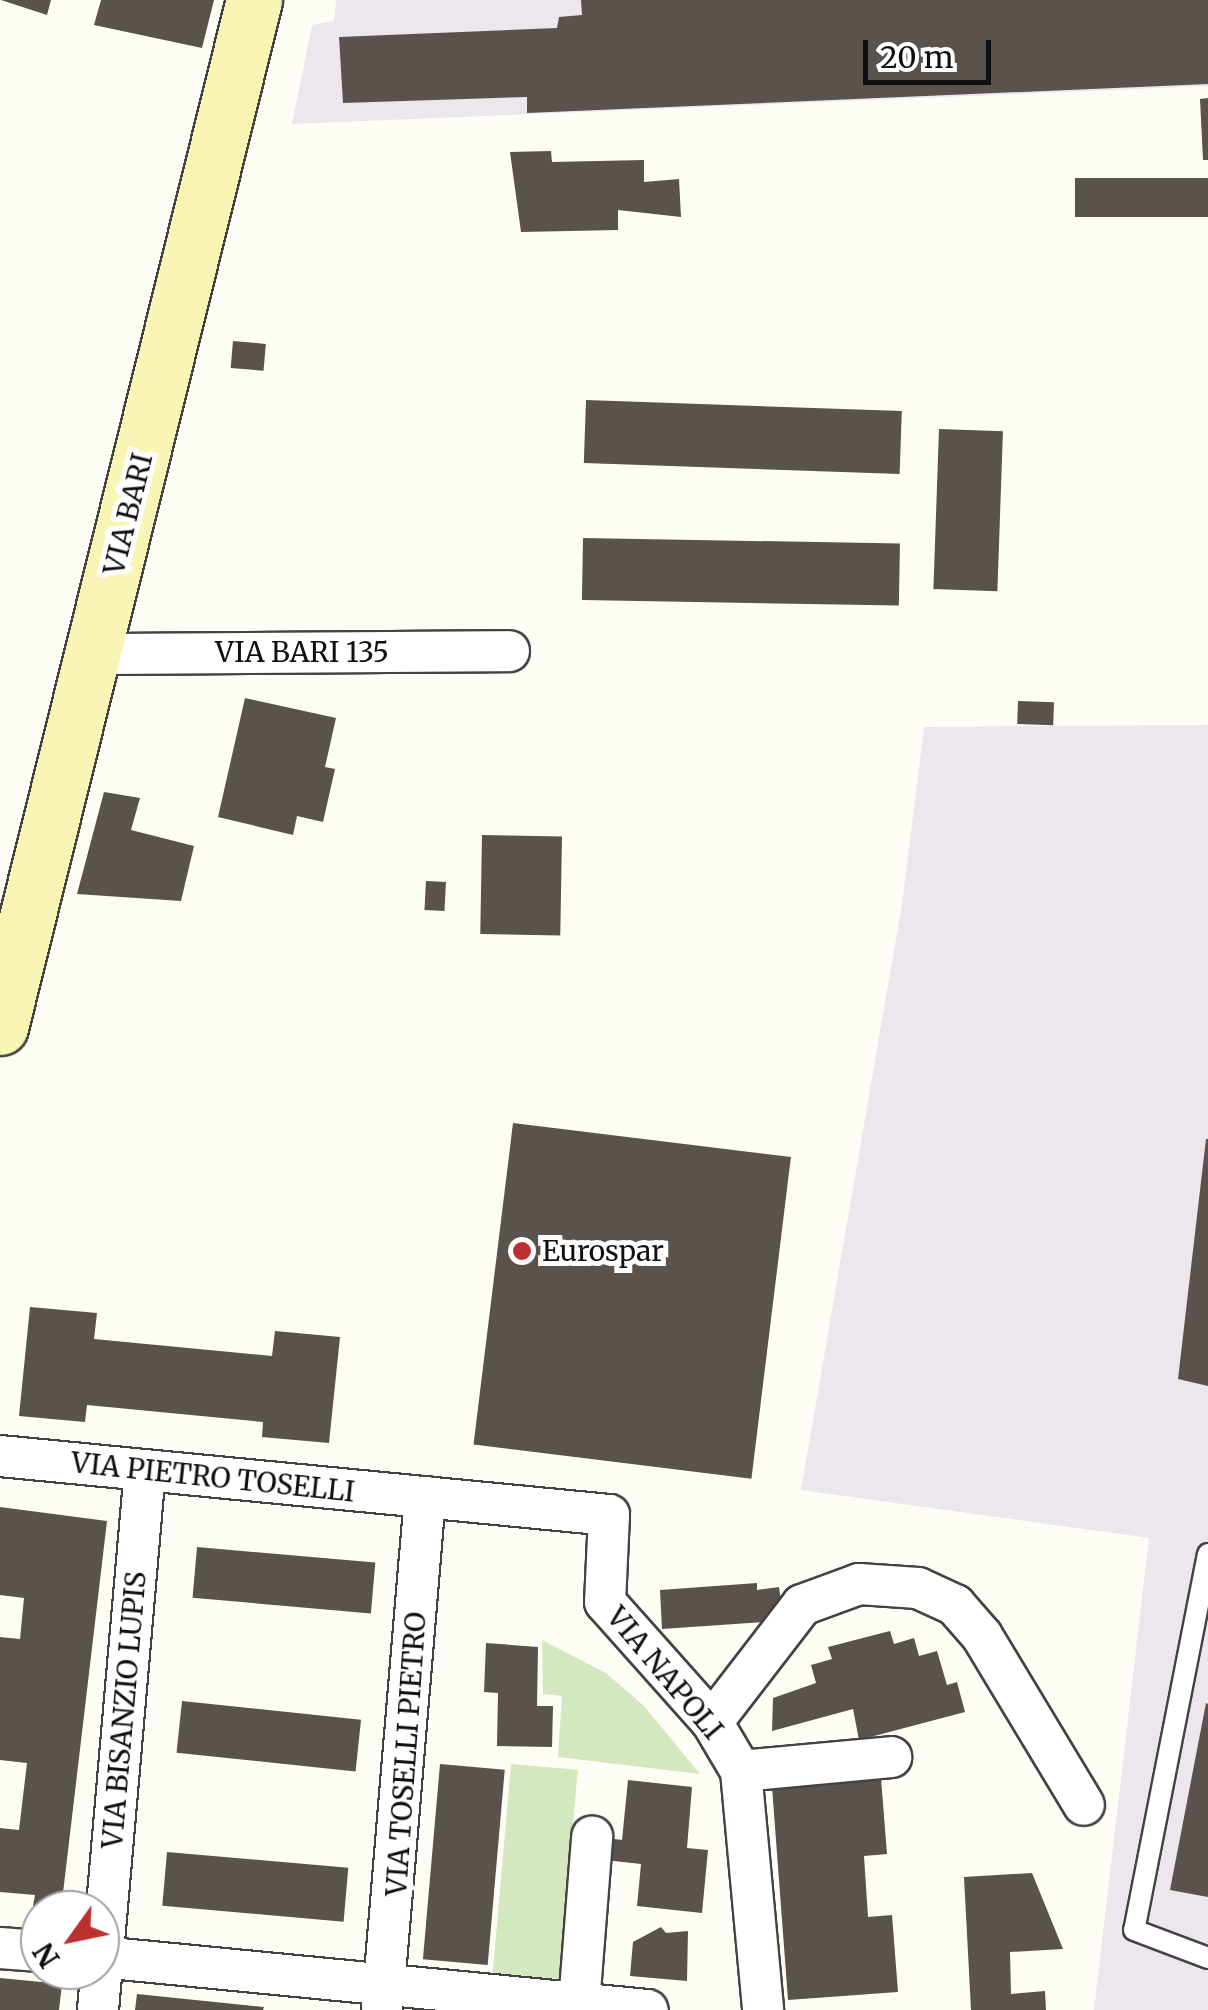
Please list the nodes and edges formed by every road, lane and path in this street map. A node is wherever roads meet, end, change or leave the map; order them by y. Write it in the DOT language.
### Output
graph roads {
  1 [pos="254,0"];
  2 [pos="510,651"];
  3 [pos="94,654"];
  4 [pos="15,905"];
  5 [pos="0,1026"];
  6 [pos="0,1456"];
  7 [pos="146,1470"];
  8 [pos="426,1497"];
  9 [pos="1208,1554"];
  10 [pos="712,1722"];
  11 [pos="891,1757"];
  12 [pos="741,1770"];
  13 [pos="1084,1805"];
  14 [pos="592,1837"];
  15 [pos="107,1890"];
  16 [pos="1208,1958"];
  17 [pos="120,1960"];
  18 [pos="385,1998"];
  19 [pos="579,2004"];
  20 [pos="642,2010"];
  21 [pos="764,2010"];
  1 -- 3 [label="main road, VIA BARI"];
  2 -- 3 [label="street, VIA BARI 135"];
  3 -- 4 [label="main road, VIA BARI"];
  4 -- 5 [label="main road, VIA BARI"];
  6 -- 7 [label="street, VIA PIETRO TOSELLI"];
  7 -- 8 [label="street, VIA PIETRO TOSELLI"];
  7 -- 15 [label="street, VIA BISANZIO LUPIS"];
  8 -- 10 [label="street, VIA NAPOLI"];
  8 -- 18 [label="street, VIA TOSELLI PIETRO"];
  9 -- 16 [label="lane"];
  10 -- 12 [label="street, VIA NAPOLI"];
  10 -- 13 [label="street"];
  11 -- 12 [label="street"];
  12 -- 21 [label="street, VIA NAPOLI"];
  14 -- 19 [label="street"];
  17 -- 18 [label="street"];
  18 -- 19 [label="street"];
  19 -- 20 [label="street"];
}
